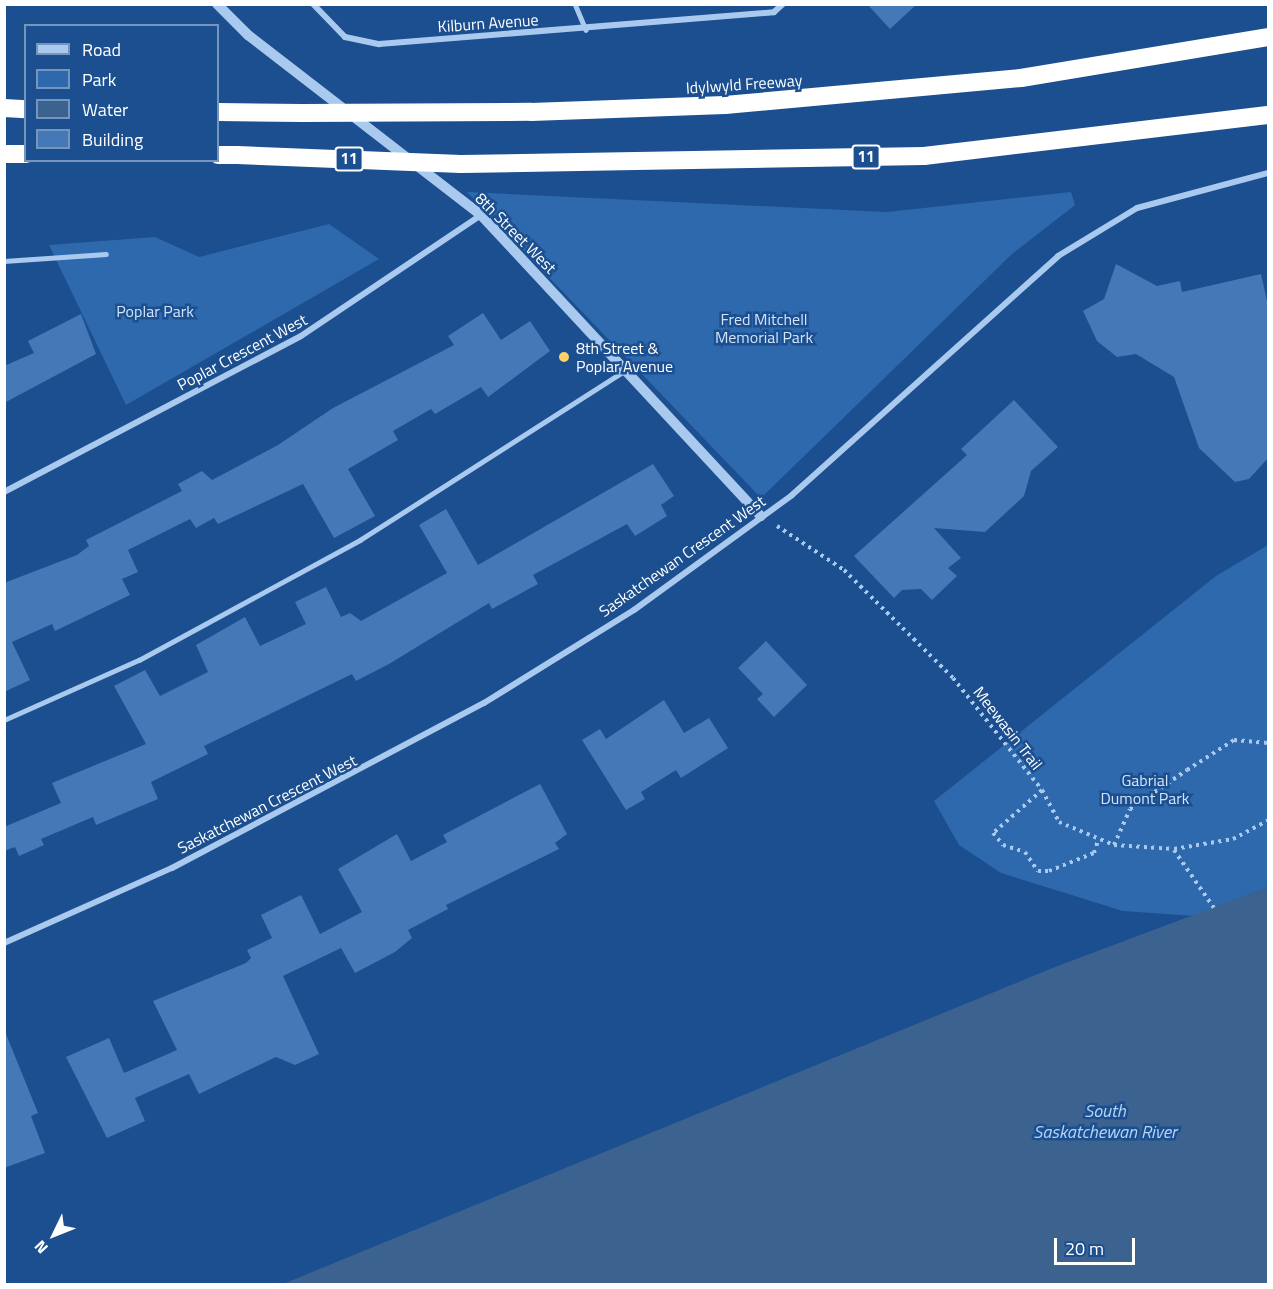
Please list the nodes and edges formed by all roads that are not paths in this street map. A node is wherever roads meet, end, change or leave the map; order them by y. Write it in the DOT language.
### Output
graph roads {
  1 [pos="217,4"];
  2 [pos="313,4"];
  3 [pos="575,4"];
  4 [pos="783,4"];
  5 [pos="586,30"];
  6 [pos="1269,37"];
  7 [pos="4,108"];
  8 [pos="24,109"];
  9 [pos="219,112"];
  10 [pos="1269,116"];
  11 [pos="4,154"];
  12 [pos="24,154"];
  13 [pos="219,155"];
  14 [pos="1269,173"];
  15 [pos="481,215"];
  16 [pos="106,254"];
  17 [pos="4,261"];
  18 [pos="626,370"];
  19 [pos="4,492"];
  20 [pos="761,516"];
  21 [pos="4,720"];
  22 [pos="4,943"];
  1 -- 15 [label="street, 8th Street West"];
  2 -- 5 [label="street, Kilburn Avenue"];
  3 -- 5 [label="lane"];
  4 -- 5 [label="street, Kilburn Avenue"];
  6 -- 9 [label="highway, Idylwyld Freeway, bridge"];
  7 -- 8 [label="highway"];
  10 -- 13 [label="highway, 11, bridge"];
  11 -- 12 [label="highway"];
  14 -- 20 [label="street, Saskatchewan Crescent West"];
  15 -- 18 [label="street, 8th Street West"];
  15 -- 19 [label="street, Poplar Crescent West"];
  16 -- 17 [label="lane"];
  18 -- 20 [label="street, 8th Street West"];
  18 -- 21 [label="lane"];
  20 -- 22 [label="street, Saskatchewan Crescent West"];
}
